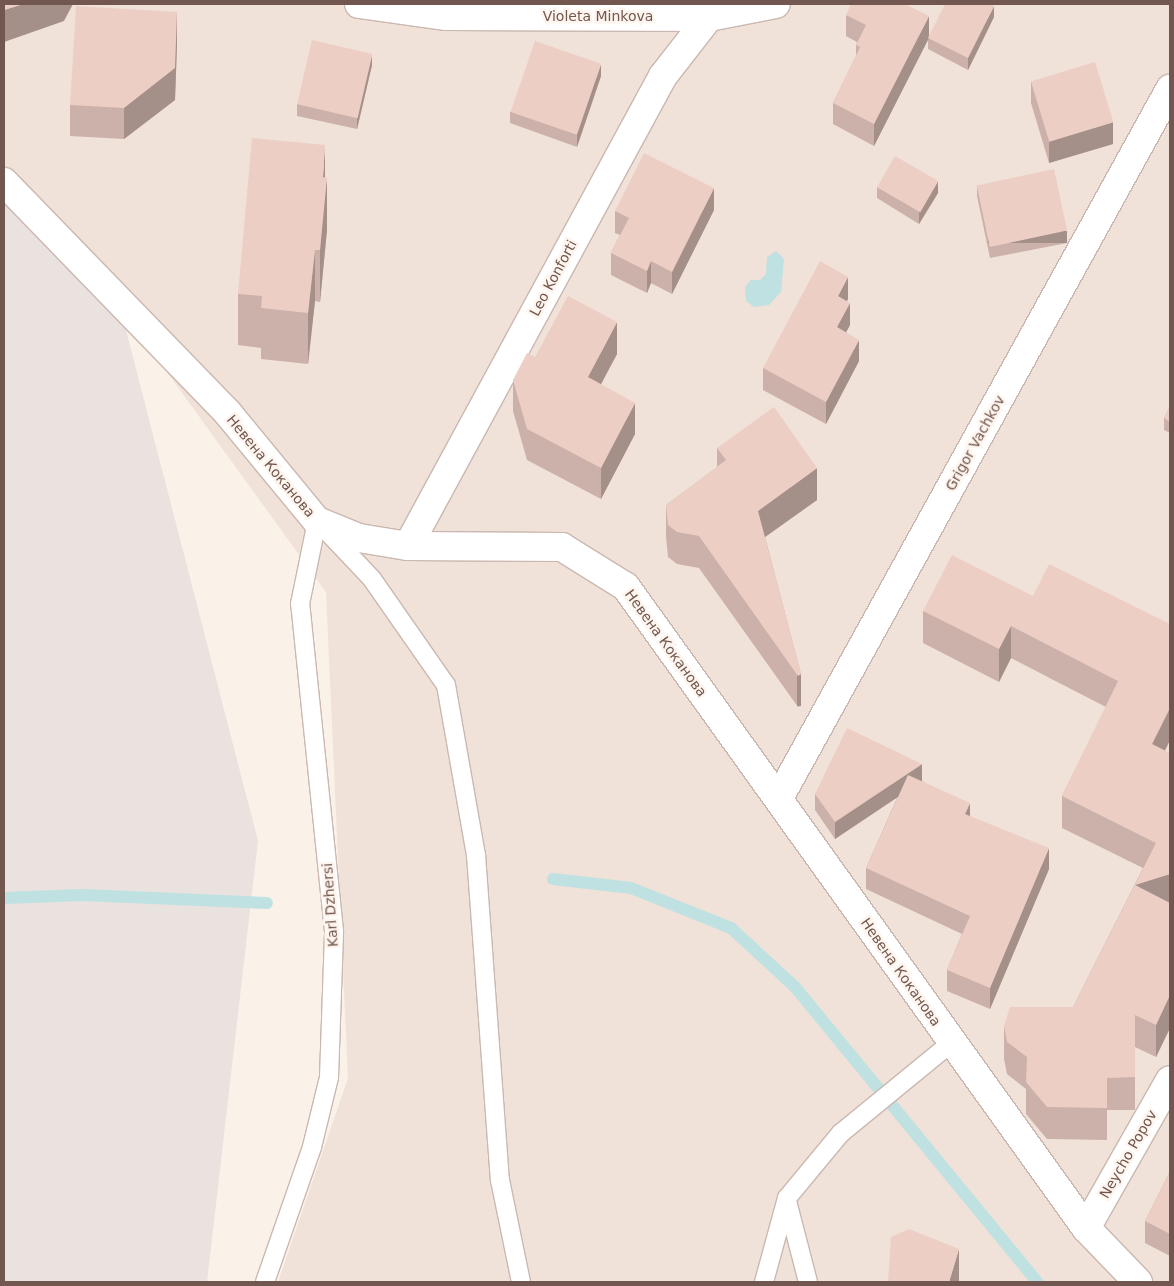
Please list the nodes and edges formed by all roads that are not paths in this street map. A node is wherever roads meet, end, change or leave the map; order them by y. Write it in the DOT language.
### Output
graph roads {
  1 [pos="359,4"];
  2 [pos="776,4"];
  3 [pos="709,17"];
  4 [pos="1170,89"];
  5 [pos="4,182"];
  6 [pos="317,521"];
  7 [pos="408,546"];
  8 [pos="779,798"];
  9 [pos="950,1043"];
  10 [pos="1170,1080"];
  11 [pos="786,1198"];
  12 [pos="1086,1228"];
  13 [pos="265,1282"];
  14 [pos="521,1282"];
  15 [pos="764,1282"];
  16 [pos="808,1282"];
  17 [pos="1138,1282"];
  1 -- 3 [label="street, Violeta Minkova"];
  2 -- 3 [label="street, Violeta Minkova"];
  3 -- 7 [label="street, Leo Konforti"];
  4 -- 8 [label="street, Grigor Vachkov"];
  5 -- 6 [label="street, Невена Коканова"];
  6 -- 7 [label="street, Невена Коканова"];
  6 -- 13 [label="lane, Karl Dzhersi"];
  6 -- 14 [label="lane"];
  7 -- 8 [label="street, Невена Коканова"];
  8 -- 9 [label="street, Невена Коканова"];
  9 -- 11 [label="lane"];
  9 -- 12 [label="street, Невена Коканова"];
  10 -- 12 [label="street, Neycho Popov"];
  11 -- 15 [label="lane"];
  11 -- 16 [label="lane"];
  12 -- 17 [label="street, Невена Коканова"];
}
